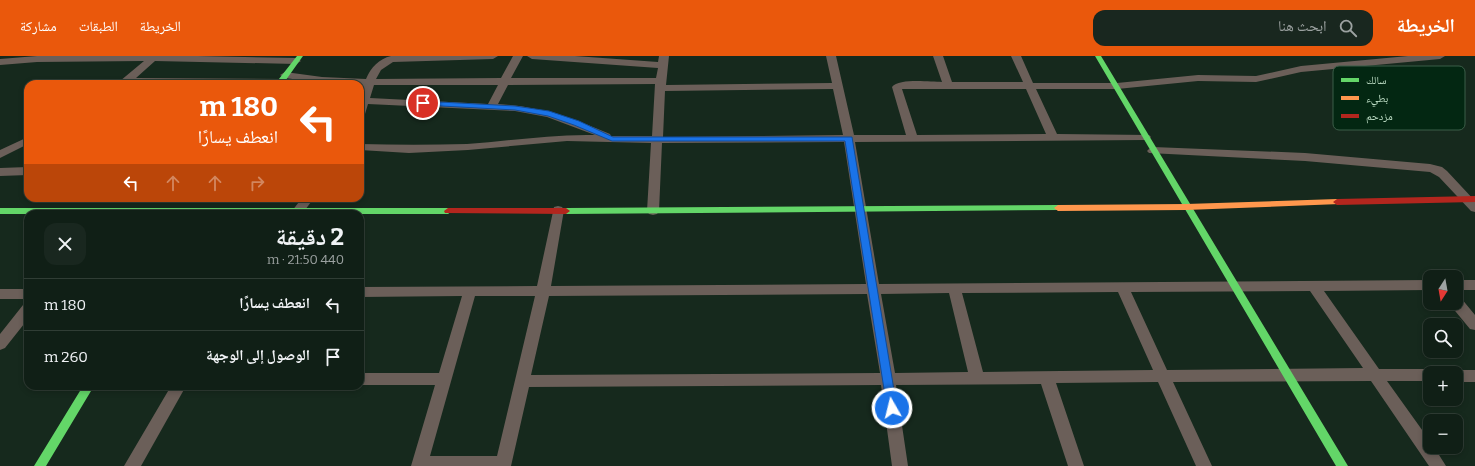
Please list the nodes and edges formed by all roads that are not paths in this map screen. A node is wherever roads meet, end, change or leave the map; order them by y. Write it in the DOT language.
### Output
graph roads {
  1 [pos="494,56"];
  2 [pos="518,56"];
  3 [pos="532,56"];
  4 [pos="831,56"];
  5 [pos="938,56"];
  6 [pos="1016,56"];
  7 [pos="1098,56"];
  8 [pos="1336,56"];
  9 [pos="1440,56"];
  10 [pos="101,57"];
  11 [pos="207,57"];
  12 [pos="405,57"];
  13 [pos="560,57"];
  14 [pos="152,58"];
  15 [pos="298,59"];
  16 [pos="664,61"];
  17 [pos="0,62"];
  18 [pos="1344,65"];
  19 [pos="1333,66"];
  20 [pos="1333,66"];
  21 [pos="127,80"];
  22 [pos="192,80"];
  23 [pos="282,80"];
  24 [pos="322,80"];
  25 [pos="364,82"];
  26 [pos="369,82"];
  27 [pos="505,83"];
  28 [pos="660,85"];
  29 [pos="948,85"];
  30 [pos="1029,85"];
  31 [pos="837,86"];
  32 [pos="1117,86"];
  33 [pos="365,101"];
  34 [pos="492,106"];
  35 [pos="1053,137"];
  36 [pos="1145,137"];
  37 [pos="912,138"];
  38 [pos="612,139"];
  39 [pos="849,139"];
  40 [pos="656,140"];
  41 [pos="24,142"];
  42 [pos="364,147"];
  43 [pos="1153,151"];
  44 [pos="0,154"];
  45 [pos="24,171"];
  46 [pos="0,172"];
  47 [pos="1471,199"];
  48 [pos="305,202"];
  49 [pos="1186,206"];
  50 [pos="1475,208"];
  51 [pos="859,209"];
  52 [pos="299,210"];
  53 [pos="558,210"];
  54 [pos="0,211"];
  55 [pos="24,211"];
  56 [pos="364,211"];
  57 [pos="653,211"];
  58 [pos="1423,285"];
  59 [pos="1463,285"];
  60 [pos="1475,285"];
  61 [pos="1122,286"];
  62 [pos="1234,286"];
  63 [pos="1313,286"];
  64 [pos="954,288"];
  65 [pos="874,289"];
  66 [pos="470,291"];
  67 [pos="543,291"];
  68 [pos="364,292"];
  69 [pos="0,294"];
  70 [pos="24,294"];
  71 [pos="1463,310"];
  72 [pos="24,314"];
  73 [pos="1475,325"];
  74 [pos="0,344"];
  75 [pos="1288,374"];
  76 [pos="1375,374"];
  77 [pos="1423,375"];
  78 [pos="1463,376"];
  79 [pos="1475,376"];
  80 [pos="1162,377"];
  81 [pos="888,378"];
  82 [pos="976,378"];
  83 [pos="1047,378"];
  84 [pos="364,379"];
  85 [pos="444,379"];
  86 [pos="523,380"];
  87 [pos="87,390"];
  88 [pos="177,390"];
  89 [pos="503,464"];
  90 [pos="419,465"];
  91 [pos="40,466"];
  92 [pos="132,466"];
  93 [pos="900,466"];
  94 [pos="1076,466"];
  95 [pos="1204,466"];
  96 [pos="1342,466"];
  97 [pos="1438,466"];
  1 -- 12 [label="street"];
  2 -- 27 [label="street"];
  3 -- 13 [label="street"];
  4 -- 31 [label="street"];
  5 -- 29 [label="street"];
  6 -- 30 [label="street"];
  7 -- 32 [label="street"];
  8 -- 18 [label="street"];
  9 -- 18 [label="street"];
  10 -- 14 [label="street"];
  10 -- 17 [label="street"];
  11 -- 14 [label="street"];
  11 -- 15 [label="street"];
  11 -- 22 [label="street"];
  12 -- 26 [label="street"];
  13 -- 16 [label="street"];
  14 -- 21 [label="street"];
  15 -- 23 [label="street"];
  16 -- 28 [label="street"];
  18 -- 20 [label="street"];
  19 -- 32 [label="street"];
  23 -- 24 [label="street"];
  25 -- 26 [label="street"];
  26 -- 27 [label="street"];
  26 -- 33 [label="street"];
  27 -- 28 [label="street"];
  27 -- 34 [label="street"];
  28 -- 31 [label="street"];
  28 -- 40 [label="street"];
  29 -- 30 [label="street"];
  29 -- 37 [label="street"];
  30 -- 32 [label="street"];
  30 -- 35 [label="street"];
  31 -- 39 [label="street"];
  32 -- 36 [label="street"];
  33 -- 34 [label="street"];
  34 -- 38 [label="street"];
  35 -- 36 [label="street"];
  35 -- 37 [label="street"];
  36 -- 43 [label="street"];
  37 -- 39 [label="street"];
  38 -- 40 [label="street"];
  38 -- 42 [label="street"];
  39 -- 40 [label="street"];
  39 -- 51 [label="street"];
  40 -- 57 [label="street"];
  41 -- 44 [label="street"];
  43 -- 47 [label="street"];
  43 -- 49 [label="street"];
  45 -- 46 [label="street"];
  47 -- 49 [label="street"];
  47 -- 50 [label="street"];
  48 -- 52 [label="street"];
  49 -- 51 [label="street"];
  49 -- 62 [label="street"];
  51 -- 57 [label="street"];
  51 -- 65 [label="street"];
  53 -- 56 [label="street"];
  53 -- 57 [label="street"];
  53 -- 67 [label="street"];
  54 -- 55 [label="street"];
  58 -- 63 [label="street"];
  59 -- 60 [label="street"];
  61 -- 62 [label="street"];
  61 -- 64 [label="street"];
  61 -- 80 [label="street"];
  62 -- 63 [label="street"];
  62 -- 75 [label="street"];
  63 -- 76 [label="street"];
  64 -- 65 [label="street"];
  64 -- 82 [label="street"];
  65 -- 67 [label="street"];
  65 -- 81 [label="street"];
  66 -- 67 [label="street"];
  66 -- 68 [label="street"];
  66 -- 85 [label="street"];
  67 -- 86 [label="street"];
  69 -- 70 [label="street"];
  71 -- 73 [label="street"];
  72 -- 74 [label="street"];
  75 -- 76 [label="street"];
  75 -- 80 [label="street"];
  75 -- 96 [label="street"];
  76 -- 77 [label="street"];
  76 -- 97 [label="street"];
  78 -- 79 [label="street"];
  80 -- 83 [label="street"];
  80 -- 95 [label="street"];
  81 -- 82 [label="street"];
  81 -- 86 [label="street"];
  81 -- 93 [label="street"];
  82 -- 83 [label="street"];
  83 -- 94 [label="street"];
  84 -- 85 [label="street"];
  85 -- 90 [label="street"];
  86 -- 89 [label="street"];
  87 -- 91 [label="street"];
  88 -- 92 [label="street"];
  89 -- 90 [label="street"];
}
